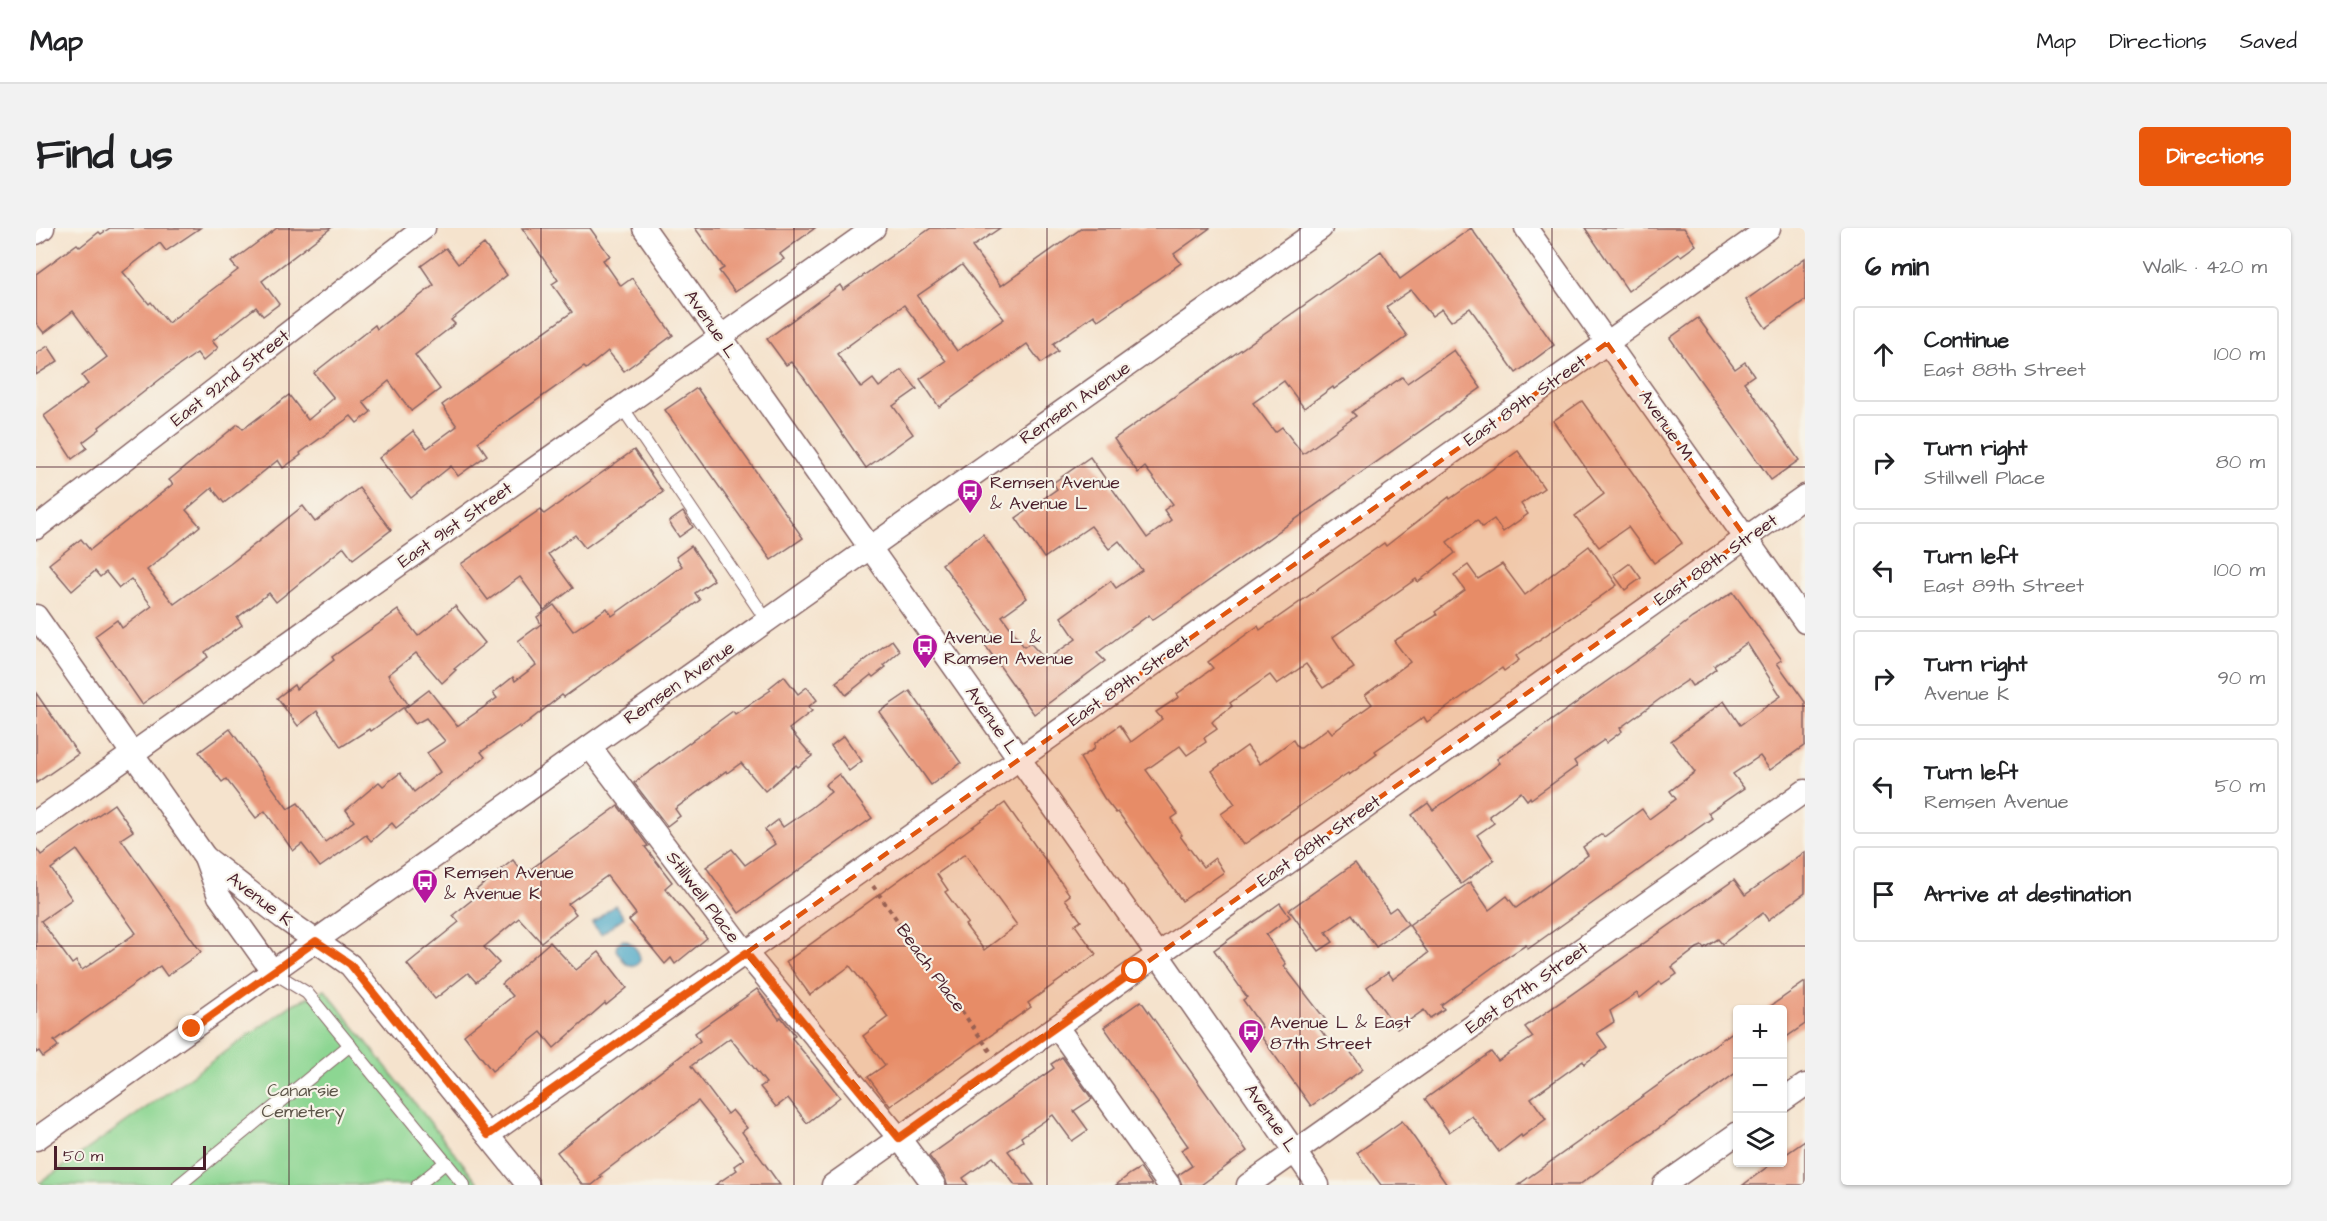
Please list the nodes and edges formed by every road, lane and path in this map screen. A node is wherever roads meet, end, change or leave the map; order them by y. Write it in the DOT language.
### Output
graph roads {
  1 [pos="43,228"];
  2 [pos="424,228"];
  3 [pos="644,228"];
  4 [pos="874,228"];
  5 [pos="1322,228"];
  6 [pos="1526,228"];
  7 [pos="1769,228"];
  8 [pos="36,233"];
  9 [pos="721,337"];
  10 [pos="1607,343"];
  11 [pos="622,407"];
  12 [pos="1805,496"];
  13 [pos="36,528"];
  14 [pos="1746,538"];
  15 [pos="870,548"];
  16 [pos="36,616"];
  17 [pos="767,621"];
  18 [pos="1805,622"];
  19 [pos="590,747"];
  20 [pos="133,753"];
  21 [pos="1019,759"];
  22 [pos="1805,791"];
  23 [pos="36,822"];
  24 [pos="205,857"];
  25 [pos="861,871"];
  26 [pos="316,941"];
  27 [pos="746,953"];
  28 [pos="1158,955"];
  29 [pos="273,972"];
  30 [pos="1057,1027"];
  31 [pos="350,1045"];
  32 [pos="1001,1066"];
  33 [pos="1805,1085"];
  34 [pos="1787,1098"];
  35 [pos="488,1135"];
  36 [pos="1733,1136"];
  37 [pos="899,1138"];
  38 [pos="36,1139"];
  39 [pos="1295,1153"];
  40 [pos="446,1162"];
  41 [pos="179,1185"];
  42 [pos="418,1185"];
  43 [pos="464,1185"];
  44 [pos="528,1185"];
  45 [pos="833,1185"];
  46 [pos="934,1185"];
  47 [pos="1169,1185"];
  48 [pos="1248,1185"];
  49 [pos="1318,1185"];
  50 [pos="1664,1185"];
  1 -- 8 [label="street"];
  2 -- 13 [label="street, East 92nd Street"];
  3 -- 9 [label="street, Avenue L"];
  4 -- 9 [label="street, East 91st Street"];
  5 -- 15 [label="street, Remsen Avenue"];
  6 -- 10 [label="street, Avenue M"];
  7 -- 10 [label="street, East 89th Street"];
  9 -- 11 [label="street, East 91st Street"];
  9 -- 15 [label="street, Avenue L"];
  10 -- 14 [label="street, Avenue M"];
  10 -- 21 [label="street, East 89th Street"];
  11 -- 17 [label="lane"];
  11 -- 20 [label="street, East 91st Street"];
  12 -- 14 [label="street, East 88th Street"];
  14 -- 18 [label="street, Avenue M"];
  14 -- 28 [label="street, East 88th Street"];
  15 -- 17 [label="street, Remsen Avenue"];
  15 -- 21 [label="street, Avenue L"];
  16 -- 20 [label="street, Avenue K"];
  17 -- 19 [label="street, Remsen Avenue"];
  19 -- 26 [label="street, Remsen Avenue"];
  19 -- 27 [label="street, Stillwell Place"];
  20 -- 23 [label="street, East 91st Street"];
  20 -- 24 [label="street, Avenue K"];
  21 -- 25 [label="street, East 89th Street"];
  21 -- 28 [label="street, Avenue L"];
  22 -- 39 [label="street, East 87th Street"];
  24 -- 26 [label="street, Avenue K"];
  24 -- 29 [label="street, Avenue K"];
  25 -- 27 [label="street, East 89th Street"];
  25 -- 32 [label="path, Beach Place"];
  26 -- 29 [label="street, Remsen Avenue"];
  26 -- 35 [label="street, Avenue K"];
  27 -- 35 [label="street, East 89th Street"];
  27 -- 37 [label="street, Stillwell Place"];
  28 -- 30 [label="street, East 88th Street"];
  28 -- 39 [label="street, Avenue L"];
  29 -- 31 [label="lane"];
  29 -- 38 [label="street, Remsen Avenue"];
  30 -- 32 [label="street, East 88th Street"];
  30 -- 47 [label="street"];
  31 -- 40 [label="lane"];
  31 -- 41 [label="lane"];
  32 -- 37 [label="street, East 88th Street"];
  33 -- 34 [label="street"];
  35 -- 44 [label="street, Avenue K"];
  36 -- 50 [label="street"];
  37 -- 45 [label="street, East 88th Street"];
  37 -- 46 [label="street, Stillwell Place"];
  39 -- 48 [label="street, East 87th Street"];
  39 -- 49 [label="street, Avenue L"];
  40 -- 42 [label="lane"];
  40 -- 43 [label="lane"];
}
